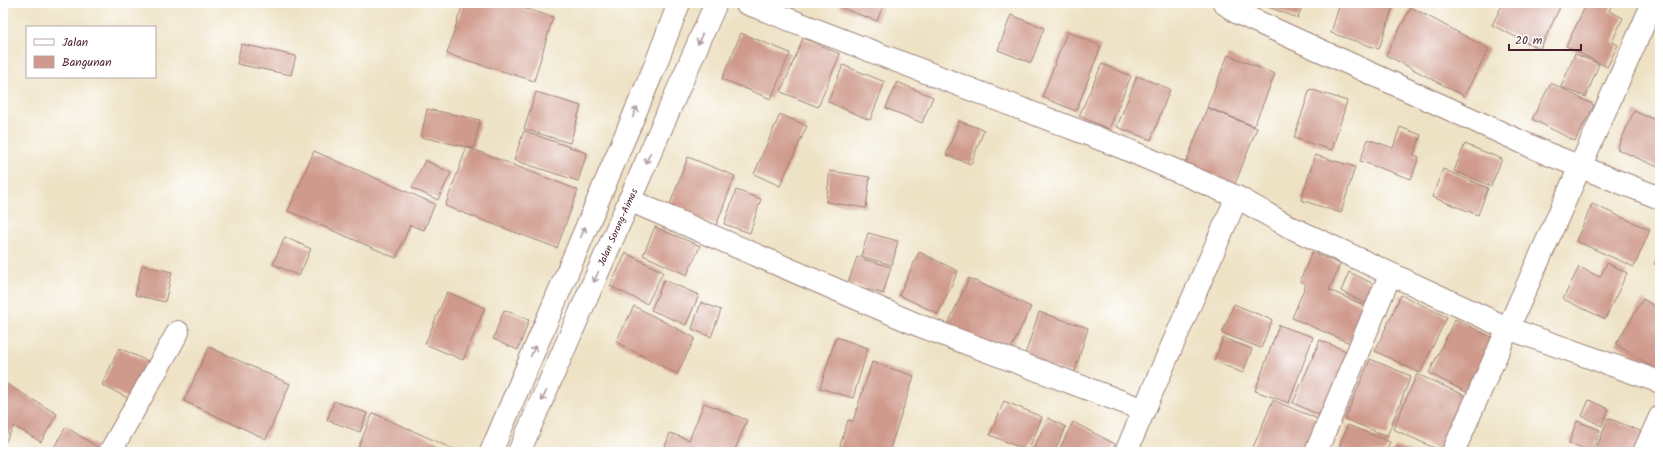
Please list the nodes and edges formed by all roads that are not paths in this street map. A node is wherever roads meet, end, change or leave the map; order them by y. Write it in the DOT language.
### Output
graph roads {
  1 [pos="680,3"];
  2 [pos="716,3"];
  3 [pos="746,3"];
  4 [pos="1224,3"];
  5 [pos="1653,3"];
  6 [pos="1579,167"];
  7 [pos="1237,197"];
  8 [pos="1660,198"];
  9 [pos="629,200"];
  10 [pos="1390,275"];
  11 [pos="1507,328"];
  12 [pos="178,332"];
  13 [pos="1660,382"];
  14 [pos="1144,410"];
  15 [pos="1660,417"];
  16 [pos="110,452"];
  17 [pos="491,452"];
  18 [pos="519,452"];
  19 [pos="1126,452"];
  20 [pos="1316,452"];
  21 [pos="1453,452"];
  22 [pos="1644,452"];
  17 -- 1 [label="main road, one-way"];
  2 -- 9 [label="main road, Jalan Sorong-Aimas, one-way"];
  3 -- 7 [label="main road"];
  4 -- 6 [label="main road"];
  5 -- 6 [label="main road"];
  6 -- 8 [label="main road"];
  6 -- 11 [label="main road"];
  7 -- 10 [label="main road"];
  7 -- 14 [label="main road"];
  9 -- 14 [label="main road"];
  9 -- 18 [label="main road, Jalan Sorong-Aimas, one-way"];
  10 -- 11 [label="main road"];
  10 -- 20 [label="main road"];
  11 -- 13 [label="main road"];
  11 -- 21 [label="main road"];
  12 -- 16 [label="main road"];
  14 -- 19 [label="main road"];
  15 -- 22 [label="main road"];
}
